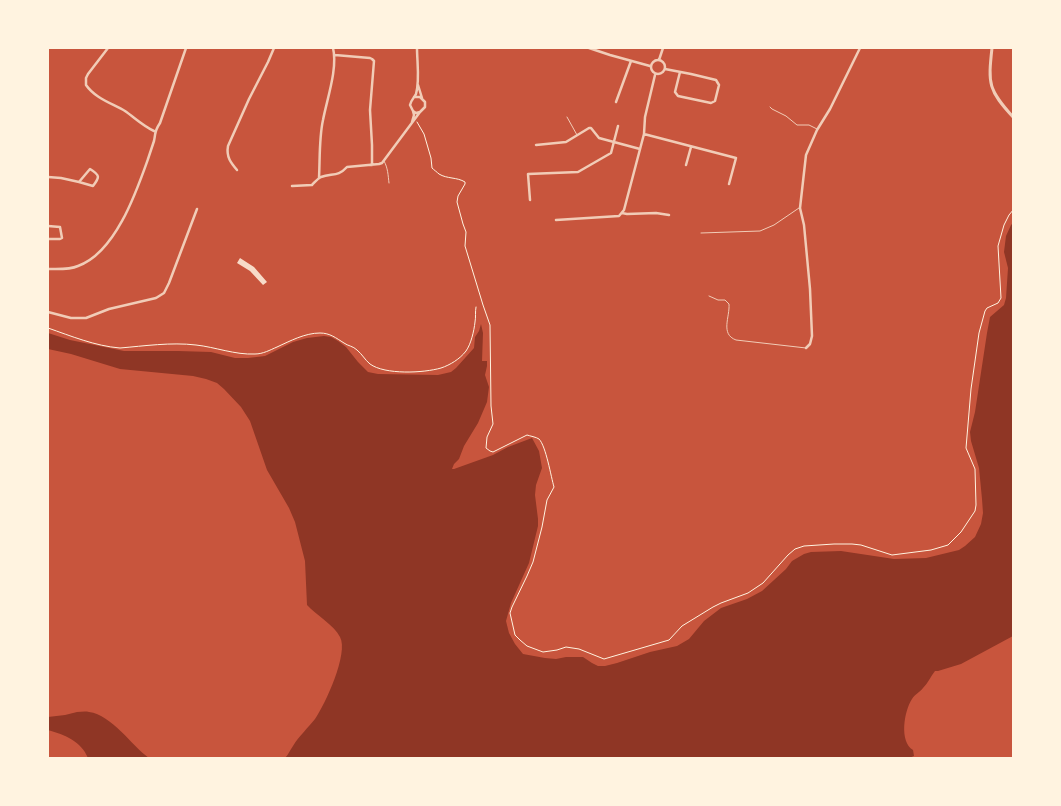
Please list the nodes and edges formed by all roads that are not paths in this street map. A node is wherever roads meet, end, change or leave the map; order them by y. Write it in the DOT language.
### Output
graph roads {
  1 [pos="108,48"];
  2 [pos="186,48"];
  3 [pos="274,48"];
  4 [pos="333,48"];
  5 [pos="417,48"];
  6 [pos="590,48"];
  7 [pos="662,48"];
  8 [pos="860,48"];
  9 [pos="992,48"];
  10 [pos="335,55"];
  11 [pos="659,60"];
  12 [pos="631,61"];
  13 [pos="650,66"];
  14 [pos="665,69"];
  15 [pos="680,72"];
  16 [pos="656,75"];
  17 [pos="417,83"];
  18 [pos="414,97"];
  19 [pos="422,98"];
  20 [pos="616,102"];
  21 [pos="770,107"];
  22 [pos="413,111"];
  23 [pos="420,112"];
  24 [pos="567,116"];
  25 [pos="1014,118"];
  26 [pos="411,124"];
  27 [pos="618,126"];
  28 [pos="817,130"];
  29 [pos="154,131"];
  30 [pos="644,134"];
  31 [pos="577,135"];
  32 [pos="614,143"];
  33 [pos="536,145"];
  34 [pos="691,147"];
  35 [pos="640,150"];
  36 [pos="383,161"];
  37 [pos="372,165"];
  38 [pos="686,165"];
  39 [pos="238,170"];
  40 [pos="48,177"];
  41 [pos="319,178"];
  42 [pos="79,182"];
  43 [pos="389,183"];
  44 [pos="729,184"];
  45 [pos="292,186"];
  46 [pos="530,200"];
  47 [pos="800,208"];
  48 [pos="197,209"];
  49 [pos="622,213"];
  50 [pos="669,216"];
  51 [pos="556,220"];
  52 [pos="48,226"];
  53 [pos="701,233"];
  54 [pos="48,239"];
  55 [pos="48,269"];
  56 [pos="709,296"];
  57 [pos="48,312"];
  58 [pos="806,348"];
  1 -- 29 [label="street"];
  2 -- 29 [label="street"];
  3 -- 39 [label="street"];
  4 -- 10 [label="street"];
  5 -- 17 [label="street"];
  6 -- 12 [label="street"];
  7 -- 11 [label="street"];
  8 -- 28 [label="street"];
  9 -- 25 [label="street"];
  10 -- 37 [label="street"];
  10 -- 41 [label="street"];
  11 -- 13 [label="street"];
  11 -- 14 [label="street"];
  12 -- 13 [label="street"];
  12 -- 20 [label="street"];
  13 -- 16 [label="street"];
  14 -- 15 [label="street"];
  14 -- 16 [label="street"];
  15 -- 15 [label="street"];
  16 -- 30 [label="street"];
  17 -- 18 [label="street"];
  17 -- 19 [label="street"];
  18 -- 19 [label="street"];
  18 -- 22 [label="street"];
  19 -- 23 [label="street"];
  21 -- 28 [label="lane"];
  22 -- 23 [label="street"];
  22 -- 26 [label="street"];
  23 -- 26 [label="street"];
  24 -- 31 [label="lane"];
  26 -- 36 [label="street"];
  27 -- 32 [label="street"];
  28 -- 47 [label="street"];
  29 -- 55 [label="street"];
  30 -- 34 [label="street"];
  30 -- 35 [label="street"];
  31 -- 32 [label="street"];
  31 -- 33 [label="street"];
  32 -- 35 [label="street"];
  32 -- 46 [label="street"];
  34 -- 38 [label="street"];
  34 -- 44 [label="street"];
  35 -- 49 [label="street"];
  36 -- 37 [label="street"];
  36 -- 43 [label="lane"];
  37 -- 41 [label="street"];
  40 -- 42 [label="street"];
  41 -- 45 [label="street"];
  42 -- 42 [label="street"];
  47 -- 53 [label="lane"];
  47 -- 58 [label="street"];
  48 -- 57 [label="street"];
  49 -- 50 [label="street"];
  49 -- 51 [label="street"];
  52 -- 54 [label="street"];
  56 -- 58 [label="lane"];
}
